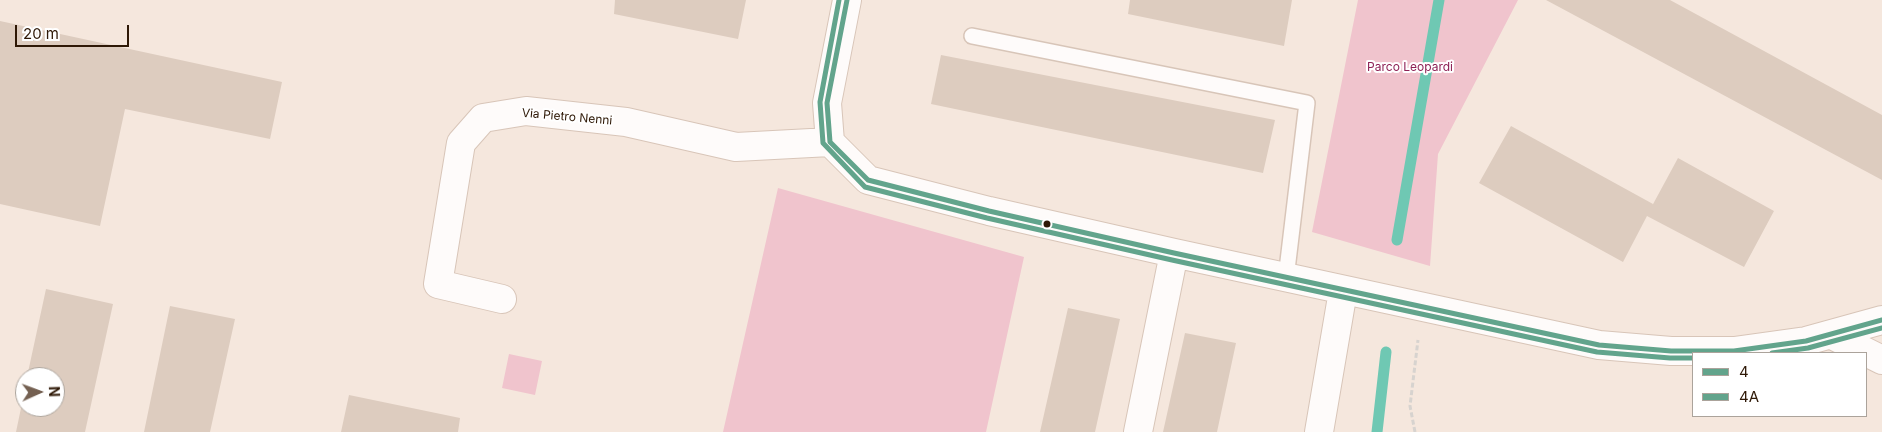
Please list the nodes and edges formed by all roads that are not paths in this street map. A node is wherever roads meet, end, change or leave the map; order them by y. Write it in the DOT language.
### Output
graph roads {
  1 [pos="847,0"];
  2 [pos="972,36"];
  3 [pos="830,142"];
  4 [pos="1174,253"];
  5 [pos="1286,278"];
  6 [pos="1343,290"];
  7 [pos="502,298"];
  8 [pos="1882,320"];
  9 [pos="1832,334"];
  10 [pos="1867,352"];
  11 [pos="1867,352"];
  12 [pos="1882,360"];
  13 [pos="1138,432"];
  14 [pos="1319,432"];
  1 -- 3 [label="street"];
  2 -- 5 [label="lane"];
  3 -- 4 [label="street"];
  3 -- 7 [label="street, Via Pietro Nenni"];
  4 -- 5 [label="street"];
  4 -- 13 [label="street"];
  5 -- 6 [label="street"];
  6 -- 9 [label="street"];
  6 -- 14 [label="street"];
  8 -- 9 [label="street"];
  9 -- 10 [label="street"];
  11 -- 12 [label="street"];
}
